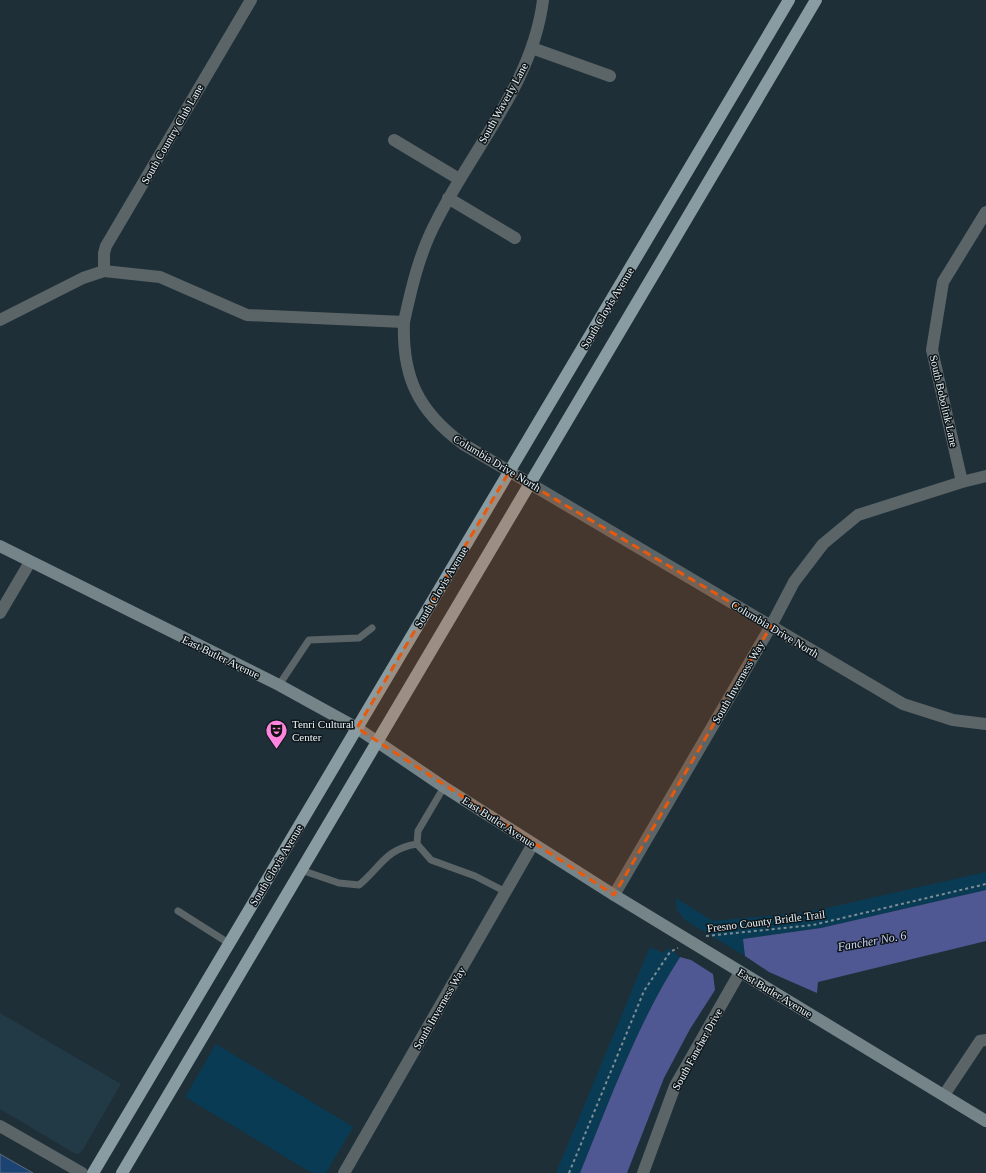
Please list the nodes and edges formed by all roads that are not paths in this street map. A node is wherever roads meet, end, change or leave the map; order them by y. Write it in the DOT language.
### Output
graph roads {
  1 [pos="251,0"];
  2 [pos="543,0"];
  3 [pos="789,0"];
  4 [pos="816,0"];
  5 [pos="532,48"];
  6 [pos="610,76"];
  7 [pos="394,140"];
  8 [pos="459,179"];
  9 [pos="448,198"];
  10 [pos="986,212"];
  11 [pos="515,238"];
  12 [pos="104,271"];
  13 [pos="0,320"];
  14 [pos="404,322"];
  15 [pos="509,472"];
  16 [pos="986,476"];
  17 [pos="962,482"];
  18 [pos="530,484"];
  19 [pos="0,546"];
  20 [pos="30,562"];
  21 [pos="0,613"];
  22 [pos="770,626"];
  23 [pos="372,628"];
  24 [pos="279,685"];
  25 [pos="986,724"];
  26 [pos="357,728"];
  27 [pos="377,742"];
  28 [pos="444,787"];
  29 [pos="416,844"];
  30 [pos="533,844"];
  31 [pos="301,870"];
  32 [pos="506,892"];
  33 [pos="614,895"];
  34 [pos="178,911"];
  35 [pos="230,944"];
  36 [pos="740,972"];
  37 [pos="986,1040"];
  38 [pos="944,1095"];
  39 [pos="986,1121"];
  40 [pos="0,1126"];
  41 [pos="82,1173"];
  42 [pos="93,1173"];
  43 [pos="122,1173"];
  44 [pos="344,1173"];
  45 [pos="643,1173"];
  1 -- 12 [label="street, South Country Club Lane"];
  2 -- 5 [label="street, South Waverly Lane"];
  3 -- 15 [label="main road, South Clovis Avenue"];
  4 -- 18 [label="main road, South Clovis Avenue"];
  5 -- 6 [label="street"];
  5 -- 8 [label="street, South Waverly Lane"];
  7 -- 8 [label="street"];
  8 -- 9 [label="street, South Waverly Lane"];
  9 -- 11 [label="street"];
  9 -- 14 [label="street, South Waverly Lane"];
  10 -- 17 [label="street, South Bobolink Lane"];
  12 -- 13 [label="street"];
  12 -- 14 [label="street"];
  14 -- 15 [label="street, Columbia Drive North"];
  15 -- 18 [label="street, Columbia Drive North"];
  15 -- 26 [label="main road, South Clovis Avenue"];
  16 -- 17 [label="street, South Inverness Way"];
  17 -- 22 [label="street, South Inverness Way"];
  18 -- 22 [label="street, Columbia Drive North"];
  18 -- 27 [label="main road, South Clovis Avenue"];
  19 -- 20 [label="street, East Butler Avenue"];
  20 -- 21 [label="street"];
  20 -- 24 [label="street, East Butler Avenue"];
  22 -- 25 [label="street, Columbia Drive North"];
  22 -- 33 [label="street, South Inverness Way"];
  23 -- 24 [label="lane"];
  24 -- 26 [label="street, East Butler Avenue"];
  26 -- 27 [label="street, East Butler Avenue"];
  26 -- 35 [label="main road, South Clovis Avenue"];
  27 -- 28 [label="street, East Butler Avenue"];
  27 -- 31 [label="main road, South Clovis Avenue"];
  28 -- 29 [label="lane"];
  28 -- 30 [label="street, East Butler Avenue"];
  29 -- 31 [label="lane"];
  29 -- 32 [label="lane"];
  30 -- 32 [label="street, South Inverness Way"];
  30 -- 33 [label="street, East Butler Avenue"];
  31 -- 43 [label="main road, South Clovis Avenue"];
  32 -- 44 [label="street, South Inverness Way"];
  33 -- 36 [label="street, East Butler Avenue"];
  34 -- 35 [label="lane"];
  35 -- 42 [label="main road, South Clovis Avenue"];
  36 -- 38 [label="street, East Butler Avenue"];
  36 -- 45 [label="street, South Fancher Drive"];
  37 -- 38 [label="street"];
  38 -- 39 [label="street, East Butler Avenue"];
  40 -- 41 [label="street"];
}
